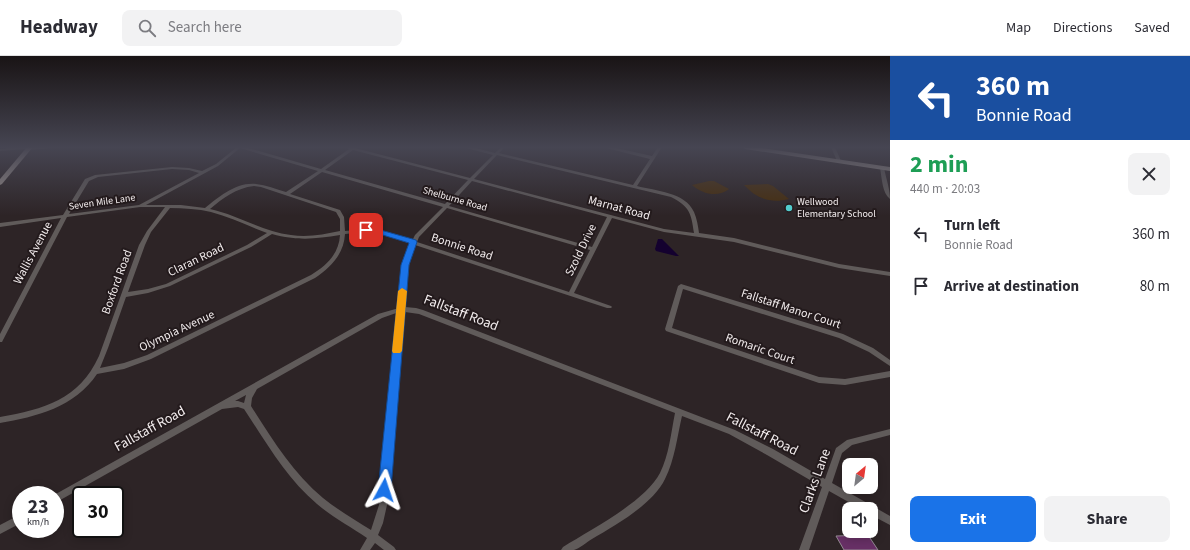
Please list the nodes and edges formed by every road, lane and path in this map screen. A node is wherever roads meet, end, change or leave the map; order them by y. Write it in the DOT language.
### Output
graph roads {
  1 [pos="11,170"];
  2 [pos="155,170"];
  3 [pos="193,170"];
  4 [pos="208,170"];
  5 [pos="322,170"];
  6 [pos="435,170"];
  7 [pos="482,170"];
  8 [pos="564,170"];
  9 [pos="645,170"];
  10 [pos="882,170"];
  11 [pos="203,173"];
  12 [pos="472,180"];
  13 [pos="0,183"];
  14 [pos="634,187"];
  15 [pos="287,194"];
  16 [pos="890,198"];
  17 [pos="140,206"];
  18 [pos="169,206"];
  19 [pos="447,206"];
  20 [pos="207,209"];
  21 [pos="65,216"];
  22 [pos="610,216"];
  23 [pos="0,225"];
  24 [pos="272,232"];
  25 [pos="343,232"];
  26 [pos="697,235"];
  27 [pos="413,242"];
  28 [pos="594,249"];
  29 [pos="890,274"];
  30 [pos="681,286"];
  31 [pos="571,294"];
  32 [pos="124,295"];
  33 [pos="609,307"];
  34 [pos="401,309"];
  35 [pos="0,340"];
  36 [pos="890,363"];
  37 [pos="95,372"];
  38 [pos="890,374"];
  39 [pos="254,387"];
  40 [pos="247,406"];
  41 [pos="217,408"];
  42 [pos="679,412"];
  43 [pos="0,420"];
  44 [pos="890,432"];
  45 [pos="827,485"];
  46 [pos="64,494"];
  47 [pos="856,502"];
  48 [pos="878,514"];
  49 [pos="890,521"];
  50 [pos="12,523"];
  51 [pos="0,530"];
  52 [pos="374,536"];
  53 [pos="365,550"];
  54 [pos="391,550"];
  55 [pos="566,550"];
  56 [pos="804,550"];
  1 -- 13 [label="main road"];
  2 -- 21 [label="street, Wallis Avenue"];
  3 -- 11 [label="street, Wallis Avenue"];
  4 -- 11 [label="street, Seven Mile Lane"];
  5 -- 15 [label="street"];
  5 -- 19 [label="street, Shelburne Road"];
  6 -- 12 [label="street, Marnat Road"];
  7 -- 12 [label="street"];
  8 -- 14 [label="street"];
  9 -- 14 [label="street"];
  10 -- 16 [label="street"];
  11 -- 17 [label="street, Seven Mile Lane"];
  12 -- 19 [label="street"];
  12 -- 22 [label="street, Marnat Road"];
  14 -- 26 [label="street"];
  15 -- 20 [label="street"];
  15 -- 25 [label="street"];
  17 -- 18 [label="street, Bonnie Road"];
  17 -- 21 [label="street, Seven Mile Lane"];
  18 -- 20 [label="street, Bonnie Road"];
  18 -- 32 [label="street, Boxford Road"];
  19 -- 27 [label="street"];
  19 -- 28 [label="street, Shelburne Road"];
  20 -- 24 [label="street, Bonnie Road"];
  21 -- 23 [label="street, Seven Mile Lane"];
  21 -- 35 [label="street, Wallis Avenue"];
  22 -- 26 [label="street, Marnat Road"];
  22 -- 28 [label="street, Szold Drive"];
  24 -- 25 [label="street, Bonnie Road"];
  24 -- 32 [label="street, Claran Road"];
  25 -- 27 [label="street, Bonnie Road"];
  25 -- 37 [label="street, Olympia Avenue"];
  26 -- 29 [label="street, Marnat Road"];
  27 -- 31 [label="street, Bonnie Road"];
  27 -- 34 [label="street"];
  28 -- 31 [label="street, Szold Drive"];
  30 -- 36 [label="street, Fallstaff Manor Court"];
  30 -- 38 [label="street, Romaric Court"];
  31 -- 33 [label="street, Bonnie Road"];
  32 -- 37 [label="street, Boxford Road"];
  34 -- 39 [label="street, Fallstaff Road"];
  34 -- 42 [label="street, Fallstaff Road"];
  34 -- 52 [label="street"];
  37 -- 43 [label="street"];
  39 -- 40 [label="street"];
  39 -- 41 [label="street, Fallstaff Road"];
  40 -- 41 [label="street"];
  40 -- 52 [label="street"];
  41 -- 46 [label="street, Fallstaff Road"];
  42 -- 45 [label="street, Fallstaff Road"];
  42 -- 55 [label="street"];
  44 -- 45 [label="street, Clarks Lane"];
  45 -- 47 [label="street, Fallstaff Road"];
  45 -- 56 [label="street, Clarks Lane"];
  48 -- 49 [label="street, Fallstaff Road"];
  50 -- 51 [label="street"];
  52 -- 53 [label="street"];
  52 -- 54 [label="street"];
}
